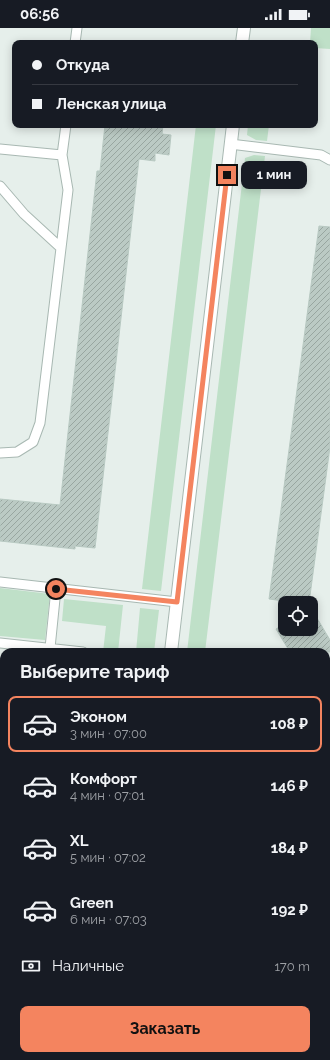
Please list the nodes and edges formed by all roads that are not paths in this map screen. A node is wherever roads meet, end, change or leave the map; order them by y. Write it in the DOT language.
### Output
graph roads {
  1 [pos="77,28"];
  2 [pos="244,28"];
  3 [pos="75,40"];
  4 [pos="242,40"];
  5 [pos="66,128"];
  6 [pos="232,128"];
  7 [pos="230,144"];
  8 [pos="0,149"];
  9 [pos="62,155"];
  10 [pos="330,160"];
  11 [pos="0,186"];
  12 [pos="61,248"];
  13 [pos="0,453"];
  14 [pos="0,582"];
  15 [pos="56,589"];
  16 [pos="177,602"];
  17 [pos="0,643"];
  18 [pos="50,648"];
  19 [pos="171,648"];
  1 -- 3 [label="lane"];
  2 -- 4 [label="street"];
  5 -- 9 [label="lane"];
  6 -- 7 [label="street"];
  7 -- 10 [label="lane"];
  7 -- 16 [label="street"];
  8 -- 9 [label="lane"];
  9 -- 12 [label="lane"];
  11 -- 12 [label="lane"];
  12 -- 13 [label="lane"];
  14 -- 15 [label="lane"];
  15 -- 16 [label="lane"];
  15 -- 18 [label="lane"];
  16 -- 19 [label="street"];
  17 -- 18 [label="lane"];
}
